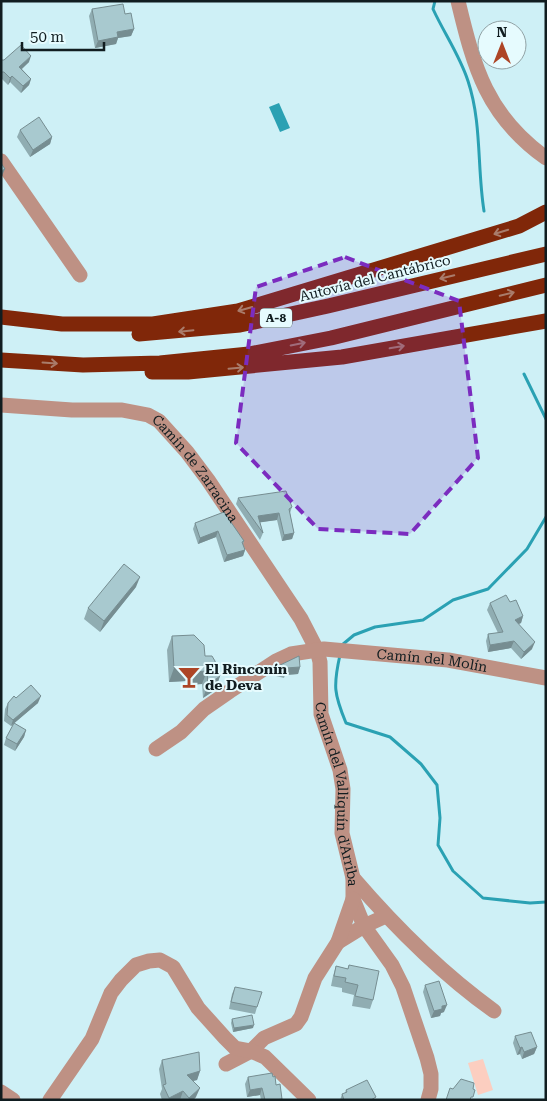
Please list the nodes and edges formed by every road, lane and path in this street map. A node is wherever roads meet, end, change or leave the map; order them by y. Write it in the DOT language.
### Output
graph roads {
  1 [pos="458,1"];
  2 [pos="546,158"];
  3 [pos="1,161"];
  4 [pos="546,212"];
  5 [pos="546,254"];
  6 [pos="80,275"];
  7 [pos="546,285"];
  8 [pos="1,317"];
  9 [pos="546,321"];
  10 [pos="1,327"];
  11 [pos="1,360"];
  12 [pos="83,365"];
  13 [pos="1,405"];
  14 [pos="324,650"];
  15 [pos="546,678"];
  16 [pos="156,749"];
  17 [pos="354,878"];
  18 [pos="353,899"];
  19 [pos="386,916"];
  20 [pos="364,926"];
  21 [pos="338,942"];
  22 [pos="494,1012"];
  23 [pos="251,1050"];
  24 [pos="226,1064"];
  25 [pos="1,1092"];
  26 [pos="12,1100"];
  27 [pos="50,1100"];
  28 [pos="309,1100"];
  29 [pos="428,1100"];
  1 -- 2 [label="street"];
  3 -- 6 [label="street"];
  4 -- 8 [label="highway, one-way"];
  5 -- 10 [label="highway, Autovía del Cantábrico / A-8, one-way"];
  12 -- 7 [label="highway, A-8, one-way"];
  12 -- 9 [label="highway, one-way"];
  11 -- 12 [label="highway, A-8, one-way"];
  13 -- 14 [label="street, Camín de Zarracina"];
  14 -- 15 [label="street, Camín del Molín"];
  14 -- 16 [label="street, Camín del Molín"];
  14 -- 17 [label="street, Camín del Valliquín d'Arriba"];
  17 -- 18 [label="street, Camín del Valliquín d'Arriba"];
  17 -- 19 [label="street"];
  18 -- 20 [label="street, Camín del Valliquín d'Arriba"];
  18 -- 21 [label="street"];
  19 -- 20 [label="street"];
  19 -- 22 [label="street"];
  20 -- 21 [label="street"];
  20 -- 29 [label="street, Camín del Valliquín d'Arriba"];
  21 -- 23 [label="street"];
  23 -- 24 [label="street"];
  23 -- 27 [label="street"];
  23 -- 28 [label="street"];
  25 -- 26 [label="street"];
}
